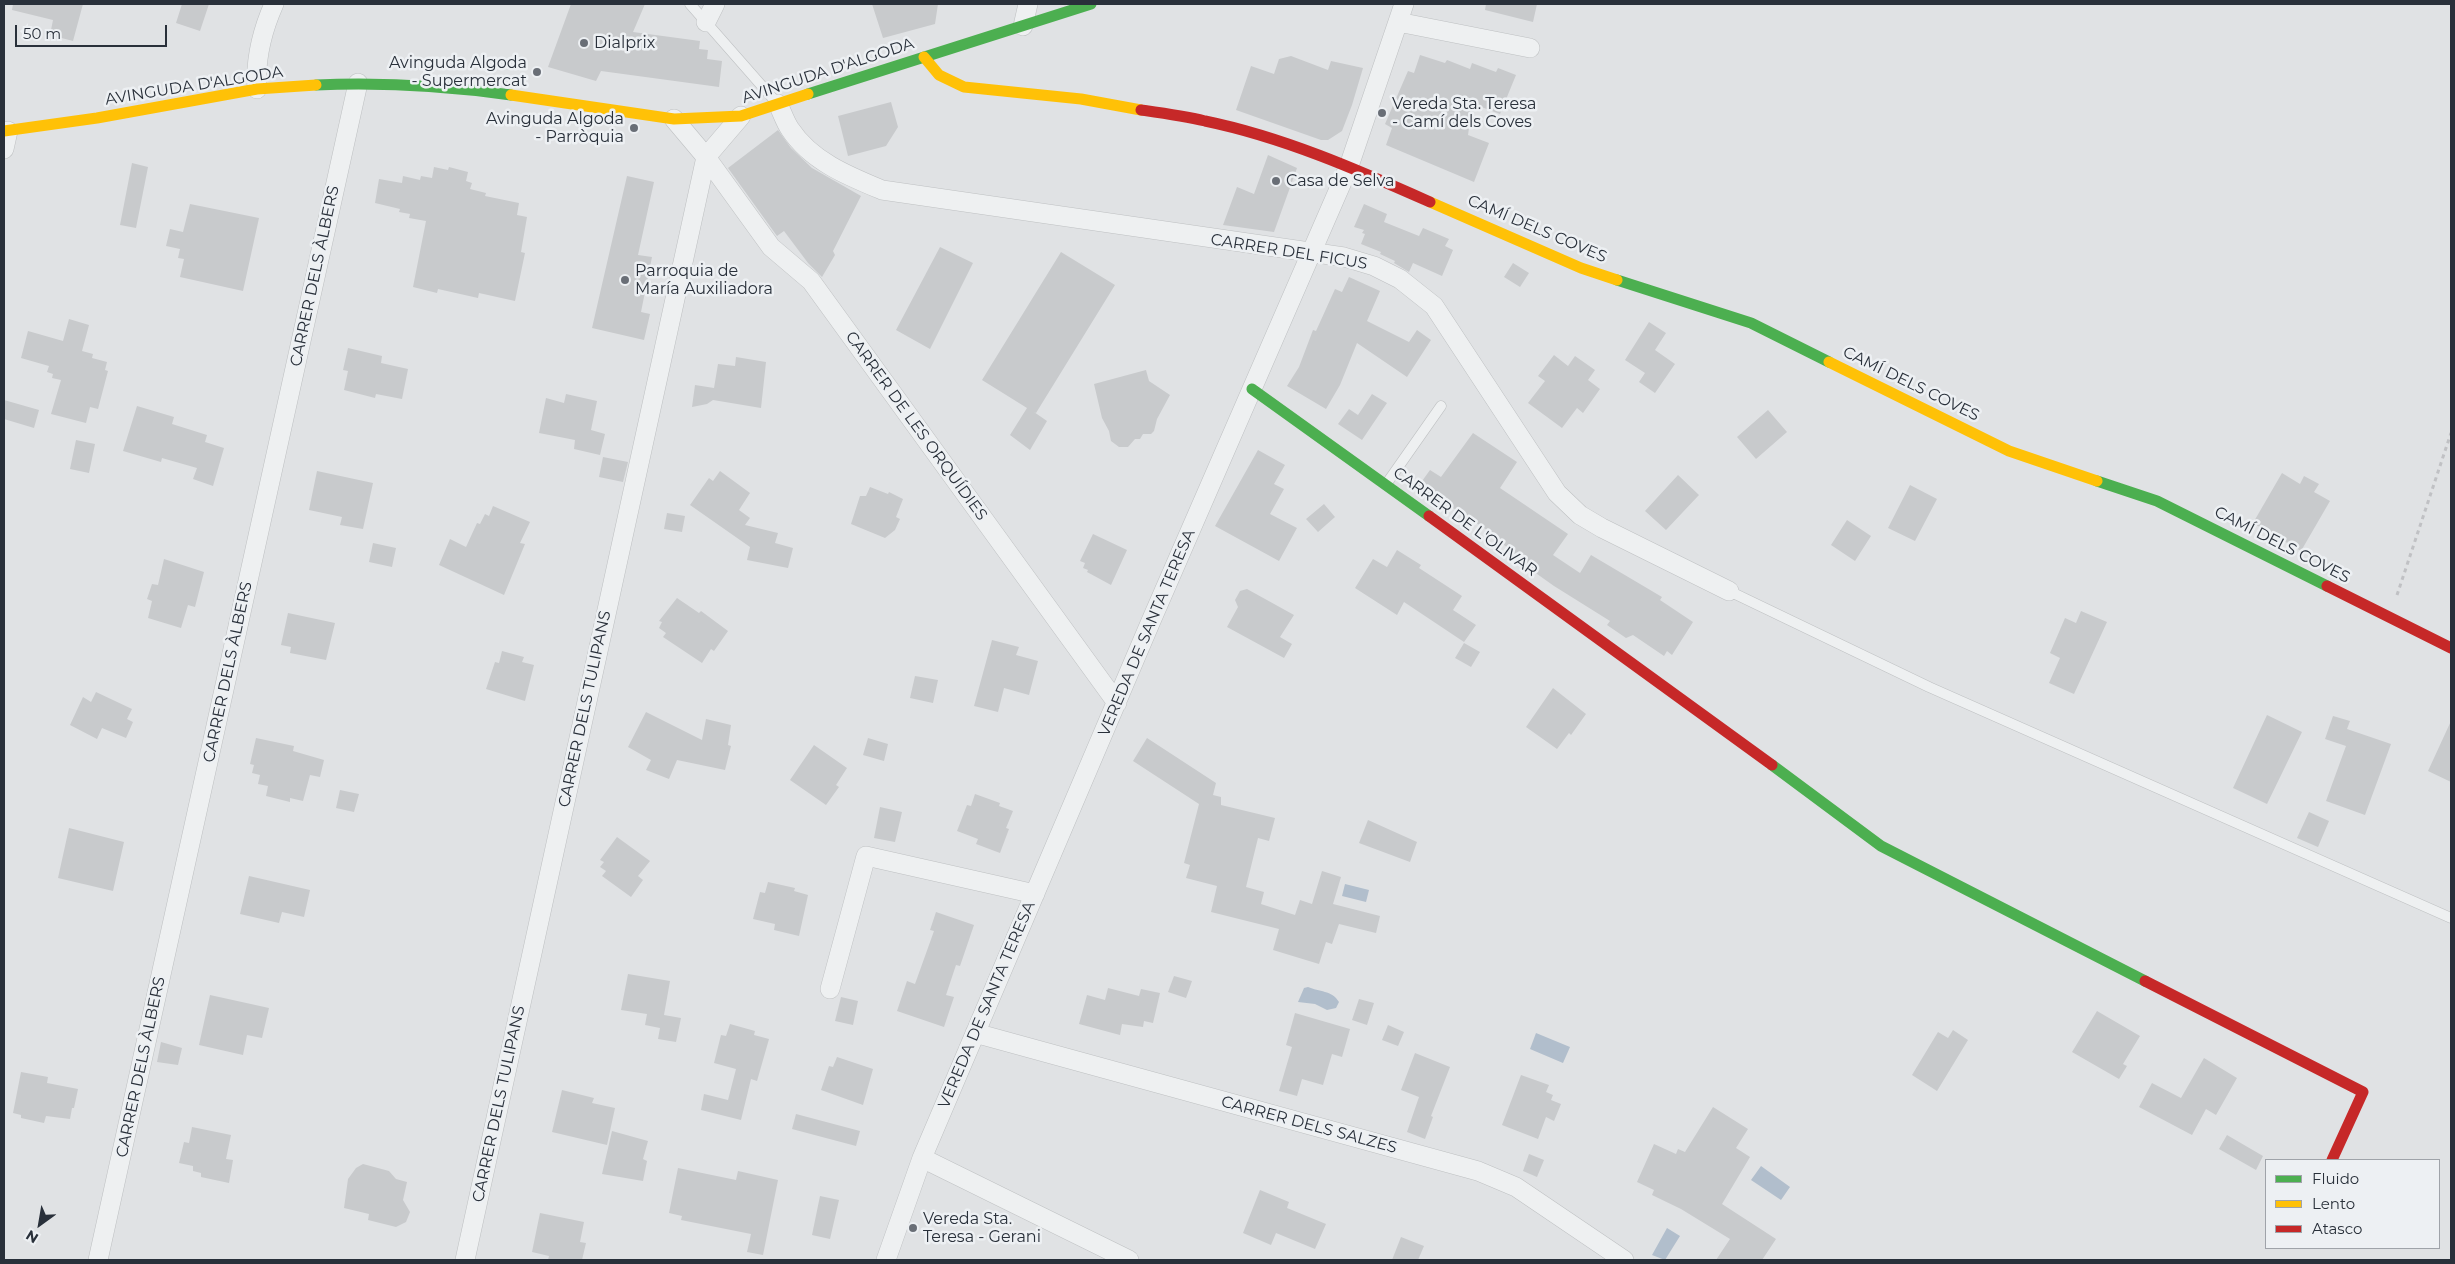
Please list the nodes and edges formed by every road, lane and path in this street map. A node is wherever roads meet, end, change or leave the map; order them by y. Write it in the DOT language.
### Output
graph roads {
  1 [pos="274,4"];
  2 [pos="690,4"];
  3 [pos="715,4"];
  4 [pos="1028,4"];
  5 [pos="1091,4"];
  6 [pos="1404,4"];
  7 [pos="706,22"];
  8 [pos="1398,22"];
  9 [pos="1023,26"];
  10 [pos="1530,48"];
  11 [pos="924,57"];
  12 [pos="358,83"];
  13 [pos="257,90"];
  14 [pos="778,104"];
  15 [pos="741,116"];
  16 [pos="674,119"];
  17 [pos="6,131"];
  18 [pos="4,149"];
  19 [pos="706,157"];
  20 [pos="1349,166"];
  21 [pos="1311,253"];
  22 [pos="1252,389"];
  23 [pos="1441,406"];
  24 [pos="2451,433"];
  25 [pos="1385,484"];
  26 [pos="1729,591"];
  27 [pos="2390,617"];
  28 [pos="2451,648"];
  29 [pos="1117,703"];
  30 [pos="1035,894"];
  31 [pos="2451,918"];
  32 [pos="830,989"];
  33 [pos="975,1033"];
  34 [pos="922,1158"];
  35 [pos="2332,1159"];
  36 [pos="98,1260"];
  37 [pos="465,1260"];
  38 [pos="886,1260"];
  39 [pos="1129,1260"];
  40 [pos="1624,1260"];
  1 -- 13 [label="street"];
  2 -- 7 [label="lane"];
  3 -- 7 [label="street"];
  4 -- 9 [label="street"];
  5 -- 9 [label="street, AVINGUDA D'ALGODA"];
  6 -- 8 [label="street, VEREDA DE SANTA TERESA"];
  7 -- 14 [label="lane"];
  8 -- 10 [label="street"];
  8 -- 20 [label="street, VEREDA DE SANTA TERESA"];
  9 -- 11 [label="street, AVINGUDA D'ALGODA"];
  11 -- 14 [label="street, AVINGUDA D'ALGODA"];
  11 -- 20 [label="street, CAMÍ DELS COVES"];
  12 -- 13 [label="street, AVINGUDA D'ALGODA"];
  12 -- 16 [label="street, AVINGUDA D'ALGODA"];
  12 -- 36 [label="street, CARRER DELS ÀLBERS"];
  13 -- 17 [label="street, AVINGUDA D'ALGODA"];
  14 -- 15 [label="street, AVINGUDA D'ALGODA"];
  14 -- 21 [label="street, CARRER DEL FICUS"];
  15 -- 16 [label="street, AVINGUDA D'ALGODA"];
  15 -- 19 [label="street, CARRER DELS TULIPANS"];
  16 -- 19 [label="street"];
  17 -- 18 [label="street"];
  19 -- 29 [label="street, CARRER DE LES ORQUÍDIES"];
  19 -- 37 [label="street, CARRER DELS TULIPANS"];
  20 -- 21 [label="street, VEREDA DE SANTA TERESA"];
  20 -- 27 [label="street, CAMÍ DELS COVES"];
  21 -- 22 [label="street, VEREDA DE SANTA TERESA"];
  21 -- 26 [label="street, CARRER DEL FICUS"];
  22 -- 25 [label="street, CARRER DE L'OLIVAR"];
  22 -- 29 [label="street, VEREDA DE SANTA TERESA"];
  23 -- 25 [label="lane"];
  24 -- 27 [label="path"];
  25 -- 35 [label="street, CARRER DE L'OLIVAR"];
  26 -- 31 [label="lane"];
  27 -- 28 [label="street, CAMÍ DELS COVES"];
  29 -- 30 [label="street, VEREDA DE SANTA TERESA"];
  30 -- 32 [label="street"];
  30 -- 33 [label="street, VEREDA DE SANTA TERESA"];
  33 -- 34 [label="street, VEREDA DE SANTA TERESA"];
  33 -- 40 [label="street, CARRER DELS SALZES"];
  34 -- 38 [label="street, VEREDA DE SANTA TERESA"];
  34 -- 39 [label="street"];
}
